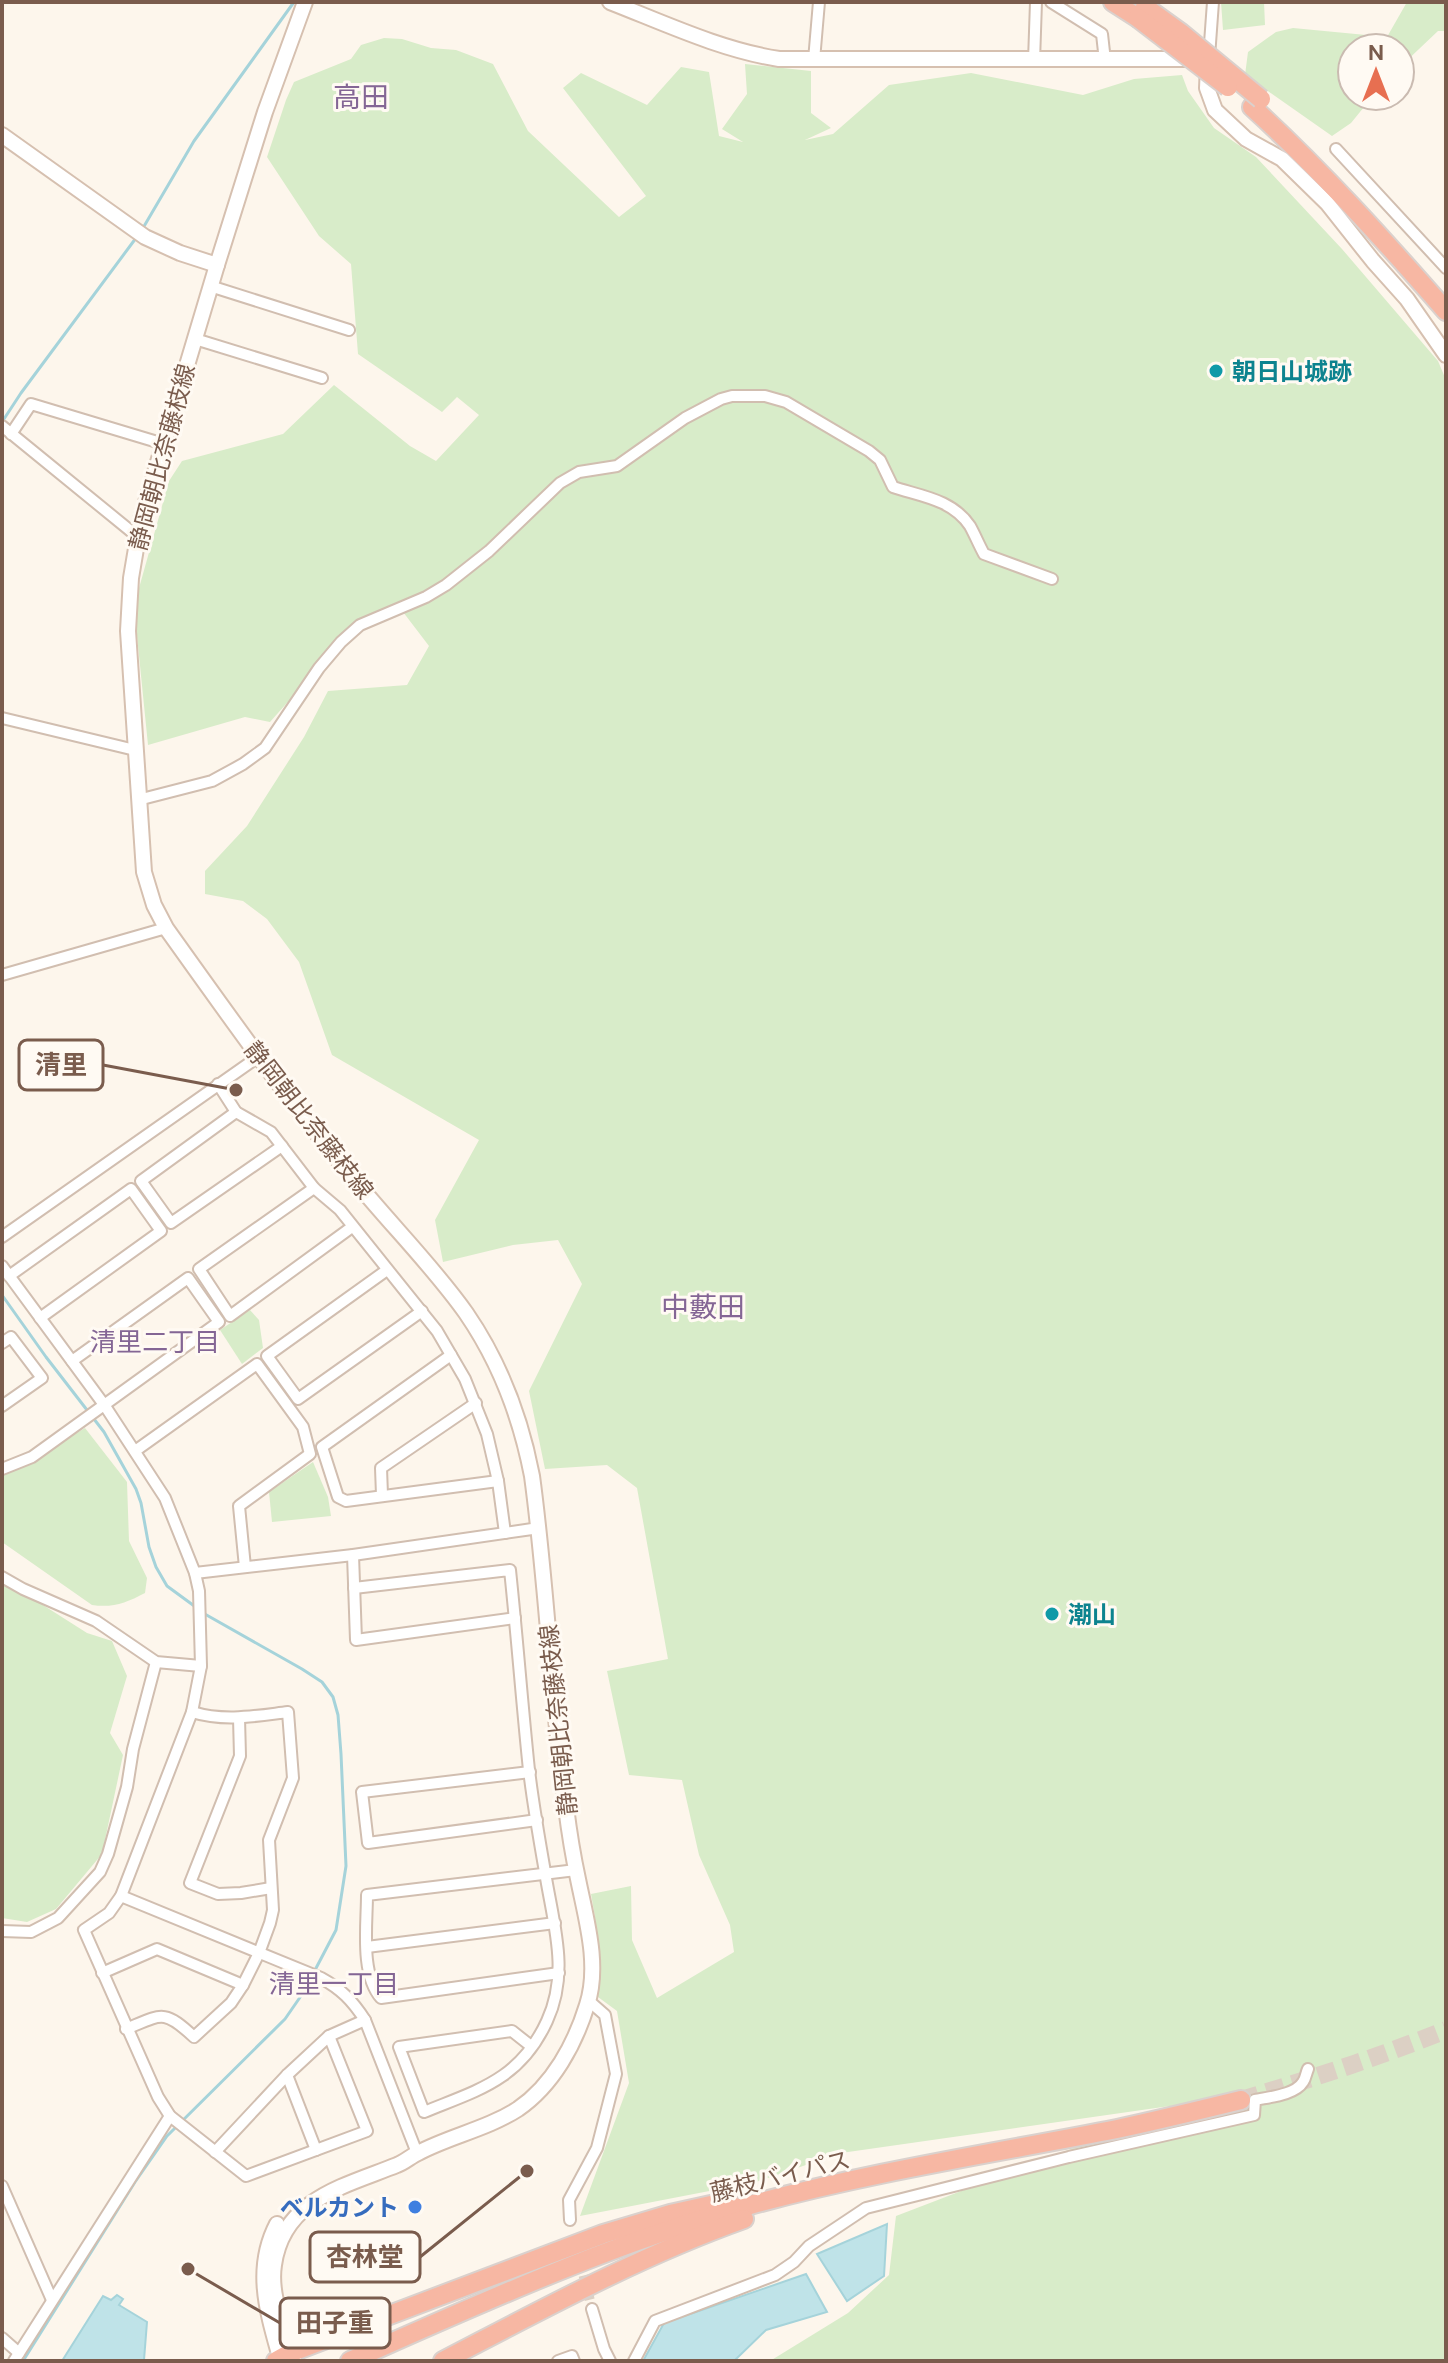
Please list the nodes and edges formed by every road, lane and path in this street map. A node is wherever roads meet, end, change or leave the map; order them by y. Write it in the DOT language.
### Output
graph roads {
  1 [pos="305,2"];
  2 [pos="610,2"];
  3 [pos="819,2"];
  4 [pos="1036,2"];
  5 [pos="1051,2"];
  6 [pos="1113,2"];
  7 [pos="1202,2"];
  8 [pos="1213,6"];
  9 [pos="1140,9"];
  10 [pos="1209,59"];
  11 [pos="814,60"];
  12 [pos="1034,61"];
  13 [pos="1105,61"];
  14 [pos="1256,103"];
  15 [pos="2,135"];
  16 [pos="1336,149"];
  17 [pos="217,265"];
  18 [pos="1446,268"];
  19 [pos="210,286"];
  20 [pos="1446,294"];
  21 [pos="1446,311"];
  22 [pos="349,330"];
  23 [pos="195,339"];
  24 [pos="1446,355"];
  25 [pos="322,378"];
  26 [pos="6,429"];
  27 [pos="164,444"];
  28 [pos="138,537"];
  29 [pos="1052,579"];
  30 [pos="2,718"];
  31 [pos="135,750"];
  32 [pos="138,800"];
  33 [pos="166,928"];
  34 [pos="2,975"];
  35 [pos="258,1057"];
  36 [pos="218,1084"];
  37 [pos="236,1112"];
  38 [pos="282,1146"];
  39 [pos="314,1188"];
  40 [pos="352,1227"];
  41 [pos="2,1237"];
  42 [pos="2,1266"];
  43 [pos="387,1270"];
  44 [pos="9,1276"];
  45 [pos="422,1311"];
  46 [pos="40,1318"];
  47 [pos="2,1343"];
  48 [pos="451,1355"];
  49 [pos="72,1361"];
  50 [pos="476,1403"];
  51 [pos="2,1406"];
  52 [pos="105,1406"];
  53 [pos="135,1451"];
  54 [pos="2,1469"];
  55 [pos="498,1481"];
  56 [pos="382,1495"];
  57 [pos="539,1528"];
  58 [pos="505,1533"];
  59 [pos="353,1555"];
  60 [pos="245,1567"];
  61 [pos="195,1573"];
  62 [pos="2,1577"];
  63 [pos="354,1588"];
  64 [pos="515,1618"];
  65 [pos="156,1662"];
  66 [pos="201,1666"];
  67 [pos="192,1712"];
  68 [pos="239,1718"];
  69 [pos="530,1772"];
  70 [pos="537,1820"];
  71 [pos="576,1870"];
  72 [pos="545,1873"];
  73 [pos="271,1888"];
  74 [pos="121,1896"];
  75 [pos="555,1923"];
  76 [pos="2,1931"];
  77 [pos="367,1947"];
  78 [pos="259,1953"];
  79 [pos="102,1973"];
  80 [pos="559,1973"];
  81 [pos="243,1985"];
  82 [pos="589,2001"];
  83 [pos="365,2020"];
  84 [pos="126,2029"];
  85 [pos="329,2036"];
  86 [pos="531,2046"];
  87 [pos="1308,2069"];
  88 [pos="287,2075"];
  89 [pos="1241,2100"];
  90 [pos="170,2116"];
  91 [pos="316,2150"];
  92 [pos="215,2152"];
  93 [pos="417,2153"];
  94 [pos="934,2164"];
  95 [pos="841,2184"];
  96 [pos="2,2186"];
  97 [pos="570,2220"];
  98 [pos="52,2300"];
  99 [pos="592,2309"];
  100 [pos="2,2338"];
  101 [pos="16,2357"];
  102 [pos="284,2359"];
  103 [pos="350,2361"];
  104 [pos="443,2361"];
  105 [pos="558,2361"];
  106 [pos="574,2361"];
  107 [pos="610,2361"];
  108 [pos="634,2361"];
  1 -- 17 [label="main road, 静岡朝比奈藤枝線"];
  2 -- 11 [label="main road"];
  3 -- 11 [label="street"];
  4 -- 12 [label="street"];
  5 -- 13 [label="street"];
  6 -- 9 [label="highway"];
  7 -- 8 [label="street"];
  8 -- 10 [label="street"];
  9 -- 14 [label="highway, bridge"];
  10 -- 13 [label="main road"];
  10 -- 24 [label="main road"];
  11 -- 12 [label="main road"];
  12 -- 13 [label="main road"];
  14 -- 20 [label="highway"];
  14 -- 21 [label="highway"];
  15 -- 17 [label="main road"];
  16 -- 18 [label="street"];
  17 -- 19 [label="main road, 静岡朝比奈藤枝線"];
  19 -- 22 [label="street"];
  19 -- 23 [label="main road, 静岡朝比奈藤枝線"];
  23 -- 25 [label="street"];
  23 -- 27 [label="main road, 静岡朝比奈藤枝線"];
  26 -- 27 [label="street"];
  26 -- 28 [label="street"];
  27 -- 28 [label="main road, 静岡朝比奈藤枝線"];
  28 -- 31 [label="main road, 静岡朝比奈藤枝線"];
  29 -- 32 [label="street"];
  30 -- 31 [label="street"];
  31 -- 32 [label="main road, 静岡朝比奈藤枝線"];
  32 -- 33 [label="main road, 静岡朝比奈藤枝線"];
  33 -- 34 [label="street"];
  33 -- 35 [label="main road, 静岡朝比奈藤枝線"];
  35 -- 36 [label="street"];
  35 -- 57 [label="main road, 静岡朝比奈藤枝線"];
  36 -- 37 [label="street"];
  36 -- 41 [label="street"];
  37 -- 38 [label="street"];
  37 -- 38 [label="street"];
  38 -- 39 [label="street"];
  39 -- 40 [label="street"];
  39 -- 40 [label="street"];
  40 -- 43 [label="street"];
  42 -- 44 [label="street"];
  43 -- 45 [label="street"];
  43 -- 45 [label="street"];
  44 -- 46 [label="street"];
  44 -- 46 [label="street"];
  45 -- 48 [label="street"];
  46 -- 49 [label="street"];
  47 -- 51 [label="street"];
  48 -- 50 [label="street"];
  48 -- 56 [label="street"];
  49 -- 52 [label="street"];
  49 -- 52 [label="street"];
  50 -- 55 [label="street"];
  50 -- 56 [label="street"];
  52 -- 53 [label="street"];
  52 -- 54 [label="street"];
  53 -- 60 [label="street"];
  53 -- 61 [label="street"];
  55 -- 56 [label="street"];
  55 -- 58 [label="street"];
  57 -- 58 [label="street"];
  57 -- 71 [label="main road, 静岡朝比奈藤枝線"];
  58 -- 59 [label="street"];
  59 -- 60 [label="street"];
  59 -- 63 [label="street"];
  60 -- 61 [label="street"];
  61 -- 66 [label="street"];
  62 -- 65 [label="street"];
  63 -- 64 [label="street"];
  63 -- 64 [label="street"];
  64 -- 69 [label="street"];
  65 -- 66 [label="street"];
  65 -- 76 [label="street"];
  66 -- 67 [label="street"];
  67 -- 68 [label="street"];
  67 -- 74 [label="street"];
  68 -- 73 [label="street"];
  68 -- 73 [label="street"];
  69 -- 70 [label="street"];
  69 -- 70 [label="street"];
  70 -- 72 [label="street"];
  71 -- 72 [label="street"];
  71 -- 82 [label="main road, 静岡朝比奈藤枝線"];
  72 -- 75 [label="street"];
  72 -- 77 [label="street"];
  73 -- 78 [label="street"];
  74 -- 78 [label="street"];
  74 -- 79 [label="street"];
  75 -- 77 [label="street"];
  75 -- 80 [label="street"];
  77 -- 80 [label="street"];
  78 -- 81 [label="street"];
  78 -- 83 [label="street"];
  79 -- 81 [label="street"];
  79 -- 84 [label="street"];
  80 -- 86 [label="street"];
  81 -- 84 [label="street"];
  82 -- 93 [label="main road, 静岡朝比奈藤枝線"];
  82 -- 97 [label="street"];
  83 -- 85 [label="street"];
  83 -- 93 [label="street"];
  84 -- 90 [label="street"];
  85 -- 88 [label="street"];
  85 -- 91 [label="street"];
  86 -- 86 [label="street"];
  87 -- 108 [label="street"];
  88 -- 91 [label="street"];
  88 -- 92 [label="street"];
  89 -- 94 [label="highway, 藤枝バイパス"];
  90 -- 92 [label="street"];
  90 -- 98 [label="street"];
  91 -- 92 [label="street"];
  93 -- 102 [label="main road, 静岡朝比奈藤枝線"];
  94 -- 95 [label="highway, 藤枝バイパス"];
  94 -- 102 [label="highway"];
  95 -- 103 [label="highway, 藤枝バイパス"];
  95 -- 104 [label="highway"];
  96 -- 98 [label="street"];
  98 -- 101 [label="street"];
  99 -- 107 [label="street"];
  100 -- 101 [label="street"];
  105 -- 106 [label="street"];
}
